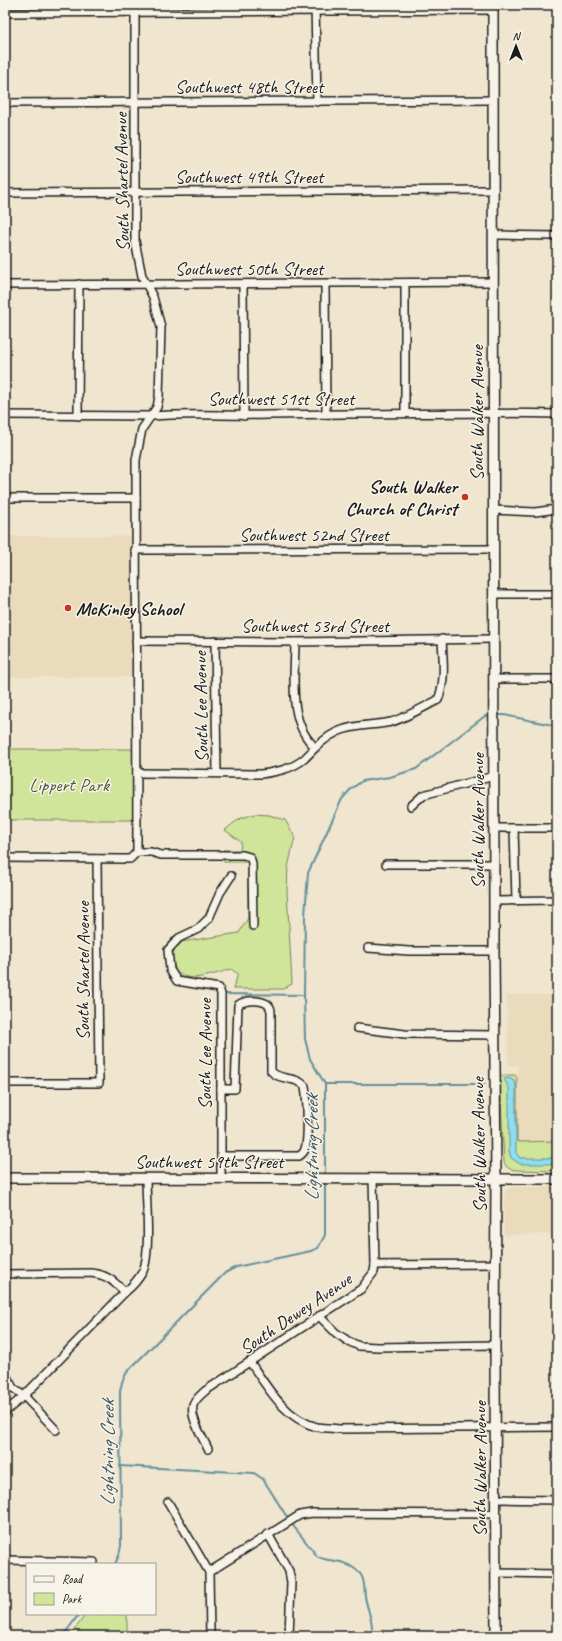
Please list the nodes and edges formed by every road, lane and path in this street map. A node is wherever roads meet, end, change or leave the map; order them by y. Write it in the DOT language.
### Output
graph roads {
  1 [pos="492,8"];
  2 [pos="135,9"];
  3 [pos="315,9"];
  4 [pos="5,14"];
  5 [pos="493,100"];
  6 [pos="136,102"];
  7 [pos="316,102"];
  8 [pos="5,103"];
  9 [pos="493,190"];
  10 [pos="135,192"];
  11 [pos="5,193"];
  12 [pos="493,235"];
  13 [pos="557,236"];
  14 [pos="493,282"];
  15 [pos="405,283"];
  16 [pos="5,284"];
  17 [pos="79,284"];
  18 [pos="243,284"];
  19 [pos="325,284"];
  20 [pos="146,285"];
  21 [pos="405,413"];
  22 [pos="493,413"];
  23 [pos="326,414"];
  24 [pos="557,414"];
  25 [pos="5,415"];
  26 [pos="78,416"];
  27 [pos="152,416"];
  28 [pos="244,416"];
  29 [pos="5,498"];
  30 [pos="136,498"];
  31 [pos="493,510"];
  32 [pos="557,510"];
  33 [pos="493,549"];
  34 [pos="135,550"];
  35 [pos="493,594"];
  36 [pos="557,594"];
  37 [pos="442,639"];
  38 [pos="493,639"];
  39 [pos="136,641"];
  40 [pos="215,641"];
  41 [pos="295,642"];
  42 [pos="493,679"];
  43 [pos="557,679"];
  44 [pos="315,747"];
  45 [pos="137,773"];
  46 [pos="216,773"];
  47 [pos="494,776"];
  48 [pos="411,806"];
  49 [pos="494,828"];
  50 [pos="514,828"];
  51 [pos="557,828"];
  52 [pos="137,852"];
  53 [pos="5,858"];
  54 [pos="97,859"];
  55 [pos="386,864"];
  56 [pos="494,864"];
  57 [pos="231,876"];
  58 [pos="516,900"];
  59 [pos="557,900"];
  60 [pos="494,901"];
  61 [pos="253,926"];
  62 [pos="368,948"];
  63 [pos="494,951"];
  64 [pos="357,1028"];
  65 [pos="494,1035"];
  66 [pos="5,1083"];
  67 [pos="221,1089"];
  68 [pos="221,1156"];
  69 [pos="5,1178"];
  70 [pos="146,1178"];
  71 [pos="221,1178"];
  72 [pos="373,1178"];
  73 [pos="496,1179"];
  74 [pos="557,1179"];
  75 [pos="496,1264"];
  76 [pos="375,1265"];
  77 [pos="5,1274"];
  78 [pos="125,1292"];
  79 [pos="319,1316"];
  80 [pos="495,1345"];
  81 [pos="250,1362"];
  82 [pos="5,1370"];
  83 [pos="24,1396"];
  84 [pos="5,1412"];
  85 [pos="557,1427"];
  86 [pos="496,1428"];
  87 [pos="56,1430"];
  88 [pos="208,1449"];
  89 [pos="496,1499"];
  90 [pos="557,1500"];
  91 [pos="168,1502"];
  92 [pos="496,1514"];
  93 [pos="268,1534"];
  94 [pos="5,1560"];
  95 [pos="94,1562"];
  96 [pos="210,1572"];
  97 [pos="496,1573"];
  98 [pos="557,1574"];
  99 [pos="210,1636"];
  100 [pos="289,1636"];
  101 [pos="496,1636"];
  1 -- 3 [label="street"];
  1 -- 5 [label="main road, South Walker Avenue"];
  2 -- 3 [label="street"];
  2 -- 4 [label="street"];
  2 -- 6 [label="street, South Shartel Avenue"];
  3 -- 7 [label="street"];
  5 -- 7 [label="street, Southwest 48th Street"];
  5 -- 9 [label="main road, South Walker Avenue"];
  6 -- 7 [label="street, Southwest 48th Street"];
  6 -- 8 [label="street, Southwest 48th Street"];
  6 -- 10 [label="street, South Shartel Avenue"];
  9 -- 10 [label="street, Southwest 49th Street"];
  9 -- 12 [label="main road, South Walker Avenue"];
  10 -- 11 [label="street, Southwest 49th Street"];
  10 -- 20 [label="street, South Shartel Avenue"];
  12 -- 13 [label="street"];
  12 -- 14 [label="main road, South Walker Avenue"];
  14 -- 15 [label="street, Southwest 50th Street"];
  14 -- 22 [label="main road, South Walker Avenue"];
  15 -- 19 [label="street, Southwest 50th Street"];
  15 -- 21 [label="street"];
  16 -- 17 [label="street, Southwest 50th Street"];
  17 -- 20 [label="street, Southwest 50th Street"];
  17 -- 26 [label="street"];
  18 -- 19 [label="street, Southwest 50th Street"];
  18 -- 20 [label="street, Southwest 50th Street"];
  18 -- 28 [label="street"];
  19 -- 23 [label="street"];
  20 -- 27 [label="street, South Shartel Avenue"];
  21 -- 22 [label="street, Southwest 51st Street"];
  21 -- 23 [label="street, Southwest 51st Street"];
  22 -- 24 [label="street, Southwest 51st Street"];
  22 -- 31 [label="main road, South Walker Avenue"];
  23 -- 28 [label="street, Southwest 51st Street"];
  25 -- 26 [label="street, Southwest 51st Street"];
  26 -- 27 [label="street, Southwest 51st Street"];
  27 -- 28 [label="street, Southwest 51st Street"];
  27 -- 30 [label="street, South Shartel Avenue"];
  29 -- 30 [label="street"];
  30 -- 34 [label="street, South Shartel Avenue"];
  31 -- 32 [label="street"];
  31 -- 33 [label="main road, South Walker Avenue"];
  33 -- 34 [label="street, Southwest 52nd Street"];
  33 -- 35 [label="main road, South Walker Avenue"];
  34 -- 39 [label="street, South Shartel Avenue"];
  35 -- 36 [label="street"];
  35 -- 38 [label="main road, South Walker Avenue"];
  37 -- 38 [label="street, Southwest 53rd Street"];
  37 -- 41 [label="street, Southwest 53rd Street"];
  37 -- 44 [label="street"];
  38 -- 42 [label="main road, South Walker Avenue"];
  39 -- 40 [label="street, Southwest 53rd Street"];
  39 -- 45 [label="street, South Shartel Avenue"];
  40 -- 41 [label="street, Southwest 53rd Street"];
  40 -- 46 [label="street, South Lee Avenue"];
  41 -- 44 [label="street"];
  42 -- 43 [label="street"];
  42 -- 47 [label="main road, South Walker Avenue"];
  44 -- 46 [label="street"];
  45 -- 46 [label="street"];
  45 -- 52 [label="street, South Shartel Avenue"];
  47 -- 48 [label="street"];
  47 -- 49 [label="main road, South Walker Avenue"];
  49 -- 50 [label="street"];
  49 -- 56 [label="main road, South Walker Avenue"];
  50 -- 51 [label="street"];
  50 -- 58 [label="street"];
  52 -- 54 [label="street"];
  52 -- 61 [label="street"];
  53 -- 54 [label="street"];
  54 -- 66 [label="street, South Shartel Avenue"];
  55 -- 56 [label="street"];
  56 -- 60 [label="main road, South Walker Avenue"];
  57 -- 67 [label="street, South Lee Avenue"];
  58 -- 59 [label="street"];
  58 -- 60 [label="street"];
  60 -- 63 [label="main road, South Walker Avenue"];
  62 -- 63 [label="street"];
  63 -- 65 [label="main road, South Walker Avenue"];
  64 -- 65 [label="street"];
  65 -- 73 [label="main road, South Walker Avenue"];
  67 -- 68 [label="street, South Lee Avenue"];
  67 -- 68 [label="street"];
  68 -- 71 [label="street, South Lee Avenue"];
  69 -- 70 [label="main road, Southwest 59th Street"];
  70 -- 71 [label="main road, Southwest 59th Street"];
  70 -- 78 [label="street"];
  71 -- 72 [label="main road, Southwest 59th Street"];
  72 -- 73 [label="main road, Southwest 59th Street"];
  72 -- 76 [label="street, South Dewey Avenue"];
  73 -- 74 [label="main road, Southwest 59th Street"];
  73 -- 75 [label="main road, South Walker Avenue"];
  75 -- 76 [label="street"];
  75 -- 80 [label="main road, South Walker Avenue"];
  76 -- 79 [label="street, South Dewey Avenue"];
  77 -- 78 [label="street"];
  78 -- 83 [label="street"];
  79 -- 80 [label="street"];
  79 -- 81 [label="street, South Dewey Avenue"];
  80 -- 86 [label="main road, South Walker Avenue"];
  81 -- 86 [label="street"];
  81 -- 88 [label="street, South Dewey Avenue"];
  82 -- 83 [label="street"];
  83 -- 84 [label="street"];
  83 -- 87 [label="street"];
  85 -- 86 [label="street"];
  86 -- 89 [label="main road, South Walker Avenue"];
  89 -- 90 [label="street"];
  89 -- 92 [label="main road, South Walker Avenue"];
  91 -- 96 [label="street"];
  92 -- 93 [label="street"];
  92 -- 97 [label="main road, South Walker Avenue"];
  93 -- 96 [label="street"];
  93 -- 100 [label="street"];
  94 -- 95 [label="street"];
  96 -- 99 [label="street"];
  97 -- 98 [label="street"];
  97 -- 101 [label="main road, South Walker Avenue"];
}
